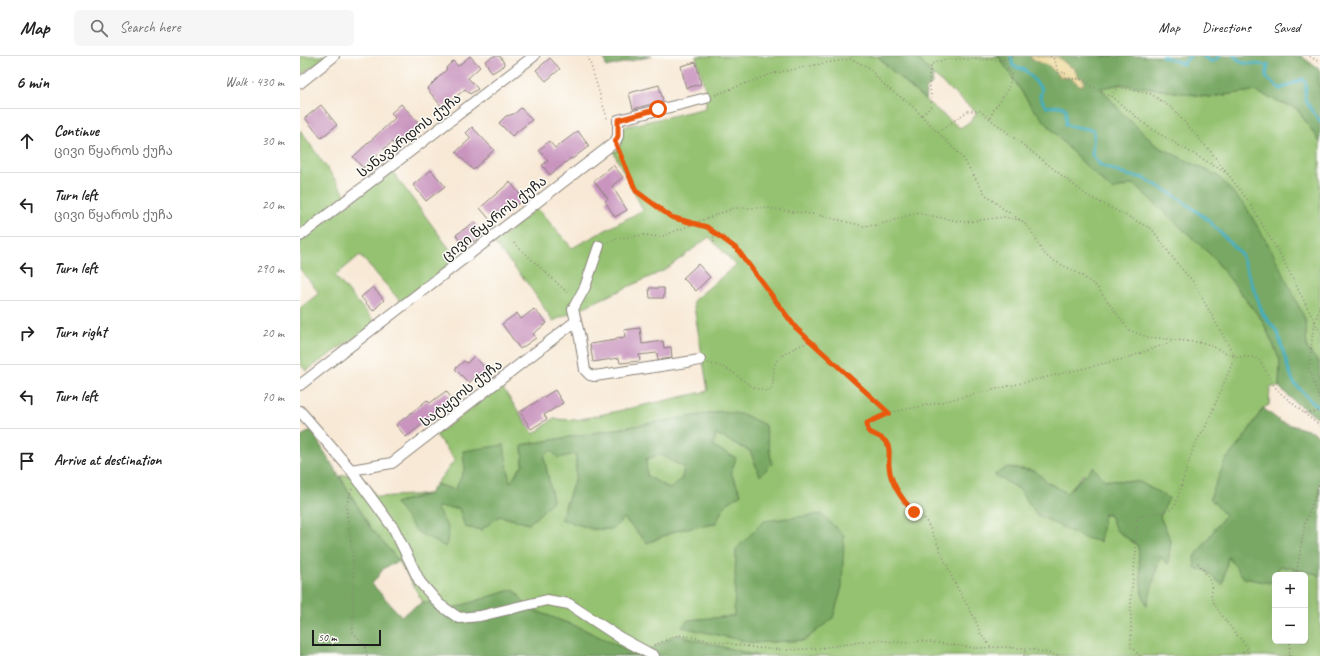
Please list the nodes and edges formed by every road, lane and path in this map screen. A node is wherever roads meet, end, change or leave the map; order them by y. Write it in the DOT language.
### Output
graph roads {
  1 [pos="334,56"];
  2 [pos="534,56"];
  3 [pos="588,56"];
  4 [pos="1012,56"];
  5 [pos="1050,56"];
  6 [pos="1310,56"];
  7 [pos="1002,60"];
  8 [pos="1320,63"];
  9 [pos="300,83"];
  10 [pos="1112,97"];
  11 [pos="706,98"];
  12 [pos="922,115"];
  13 [pos="991,118"];
  14 [pos="608,123"];
  15 [pos="938,132"];
  16 [pos="615,142"];
  17 [pos="1228,174"];
  18 [pos="1022,221"];
  19 [pos="695,223"];
  20 [pos="712,232"];
  21 [pos="300,236"];
  22 [pos="514,243"];
  23 [pos="714,243"];
  24 [pos="599,246"];
  25 [pos="1320,306"];
  26 [pos="573,308"];
  27 [pos="576,321"];
  28 [pos="1315,323"];
  29 [pos="1320,332"];
  30 [pos="810,341"];
  31 [pos="1173,341"];
  32 [pos="1235,357"];
  33 [pos="700,360"];
  34 [pos="300,385"];
  35 [pos="1320,400"];
  36 [pos="1320,410"];
  37 [pos="300,411"];
  38 [pos="889,413"];
  39 [pos="1304,414"];
  40 [pos="1320,426"];
  41 [pos="351,470"];
  42 [pos="357,480"];
  43 [pos="1320,482"];
  44 [pos="1198,563"];
  45 [pos="1296,572"];
  46 [pos="1290,644"];
  47 [pos="992,648"];
  48 [pos="641,649"];
  49 [pos="1026,649"];
  50 [pos="367,656"];
  51 [pos="654,656"];
  52 [pos="1024,656"];
  53 [pos="1061,656"];
  54 [pos="1140,656"];
  55 [pos="1243,656"];
  56 [pos="1289,656"];
  1 -- 9 [label="street"];
  2 -- 21 [label="street, სანავარდოს ქუჩა"];
  3 -- 14 [label="path"];
  4 -- 7 [label="path"];
  5 -- 10 [label="path"];
  6 -- 8 [label="path"];
  7 -- 12 [label="path"];
  7 -- 13 [label="path"];
  10 -- 17 [label="path"];
  10 -- 17 [label="path"];
  11 -- 12 [label="path"];
  11 -- 16 [label="street"];
  12 -- 15 [label="path"];
  13 -- 15 [label="path"];
  13 -- 32 [label="path"];
  15 -- 18 [label="path"];
  16 -- 19 [label="path"];
  16 -- 34 [label="street, ცივი წყაროს ქუჩა"];
  17 -- 28 [label="path"];
  18 -- 19 [label="path"];
  18 -- 31 [label="path"];
  19 -- 20 [label="path"];
  19 -- 24 [label="path"];
  20 -- 23 [label="path"];
  20 -- 30 [label="path"];
  22 -- 26 [label="path"];
  24 -- 26 [label="street"];
  25 -- 28 [label="path"];
  26 -- 27 [label="street"];
  27 -- 33 [label="street"];
  27 -- 41 [label="street, სატყეოს ქუჩა"];
  28 -- 29 [label="path"];
  28 -- 35 [label="path"];
  30 -- 33 [label="path"];
  30 -- 38 [label="path"];
  31 -- 32 [label="path"];
  31 -- 38 [label="path"];
  32 -- 39 [label="path"];
  32 -- 54 [label="path"];
  36 -- 39 [label="path"];
  37 -- 41 [label="street"];
  38 -- 47 [label="path"];
  39 -- 40 [label="path"];
  41 -- 42 [label="street"];
  42 -- 48 [label="street"];
  42 -- 50 [label="path"];
  43 -- 45 [label="path"];
  44 -- 55 [label="path"];
  46 -- 56 [label="path"];
  47 -- 48 [label="path"];
  47 -- 49 [label="path"];
  48 -- 51 [label="street"];
  49 -- 52 [label="path"];
  49 -- 53 [label="path"];
}
